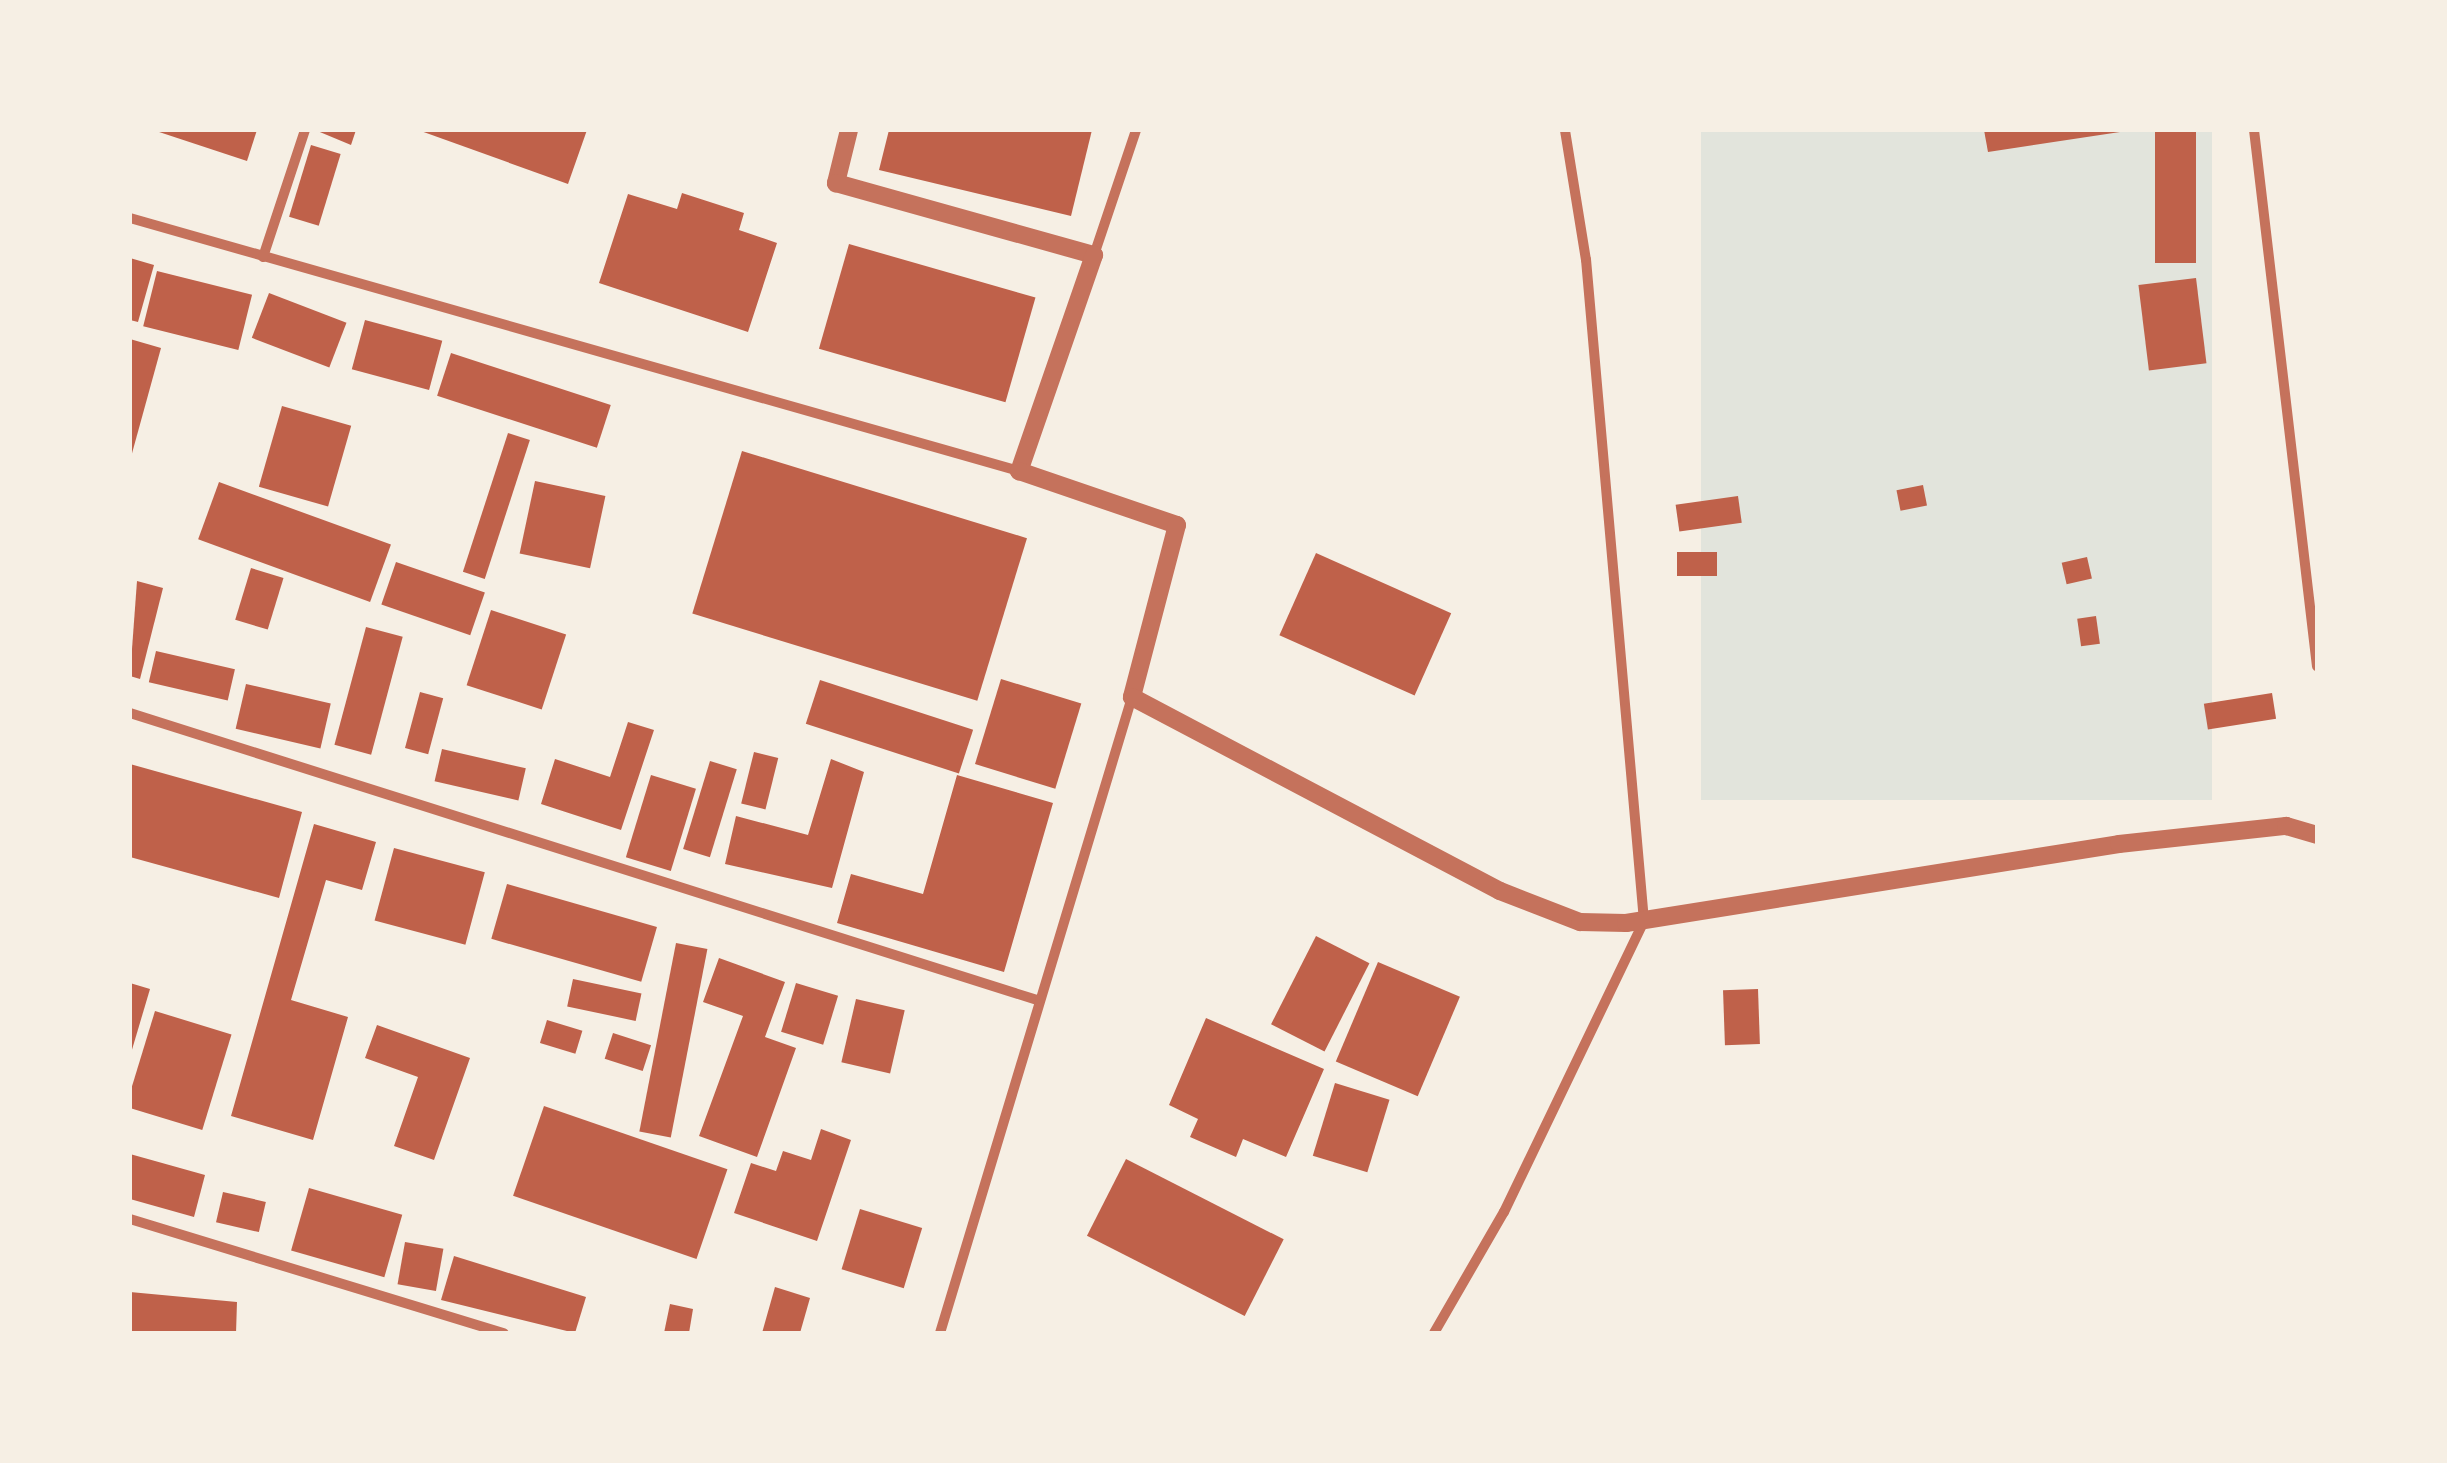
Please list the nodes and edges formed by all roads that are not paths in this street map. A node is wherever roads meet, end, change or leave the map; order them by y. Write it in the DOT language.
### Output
graph roads {
  1 [pos="304,130"];
  2 [pos="849,130"];
  3 [pos="1136,130"];
  4 [pos="1564,130"];
  5 [pos="2254,130"];
  6 [pos="130,218"];
  7 [pos="1094,255"];
  8 [pos="263,257"];
  9 [pos="1019,471"];
  10 [pos="2317,666"];
  11 [pos="1132,698"];
  12 [pos="130,713"];
  13 [pos="2317,835"];
  14 [pos="1644,921"];
  15 [pos="1040,1001"];
  16 [pos="130,1219"];
  17 [pos="504,1333"];
  18 [pos="940,1333"];
  19 [pos="1434,1333"];
  1 -- 8 [label="street"];
  2 -- 7 [label="street"];
  3 -- 7 [label="street"];
  4 -- 14 [label="street"];
  5 -- 10 [label="street"];
  6 -- 8 [label="street"];
  7 -- 9 [label="street"];
  8 -- 9 [label="street"];
  9 -- 11 [label="street"];
  11 -- 14 [label="street"];
  11 -- 15 [label="street"];
  12 -- 15 [label="street"];
  13 -- 14 [label="street"];
  14 -- 19 [label="street"];
  15 -- 18 [label="street"];
  16 -- 17 [label="street"];
}
